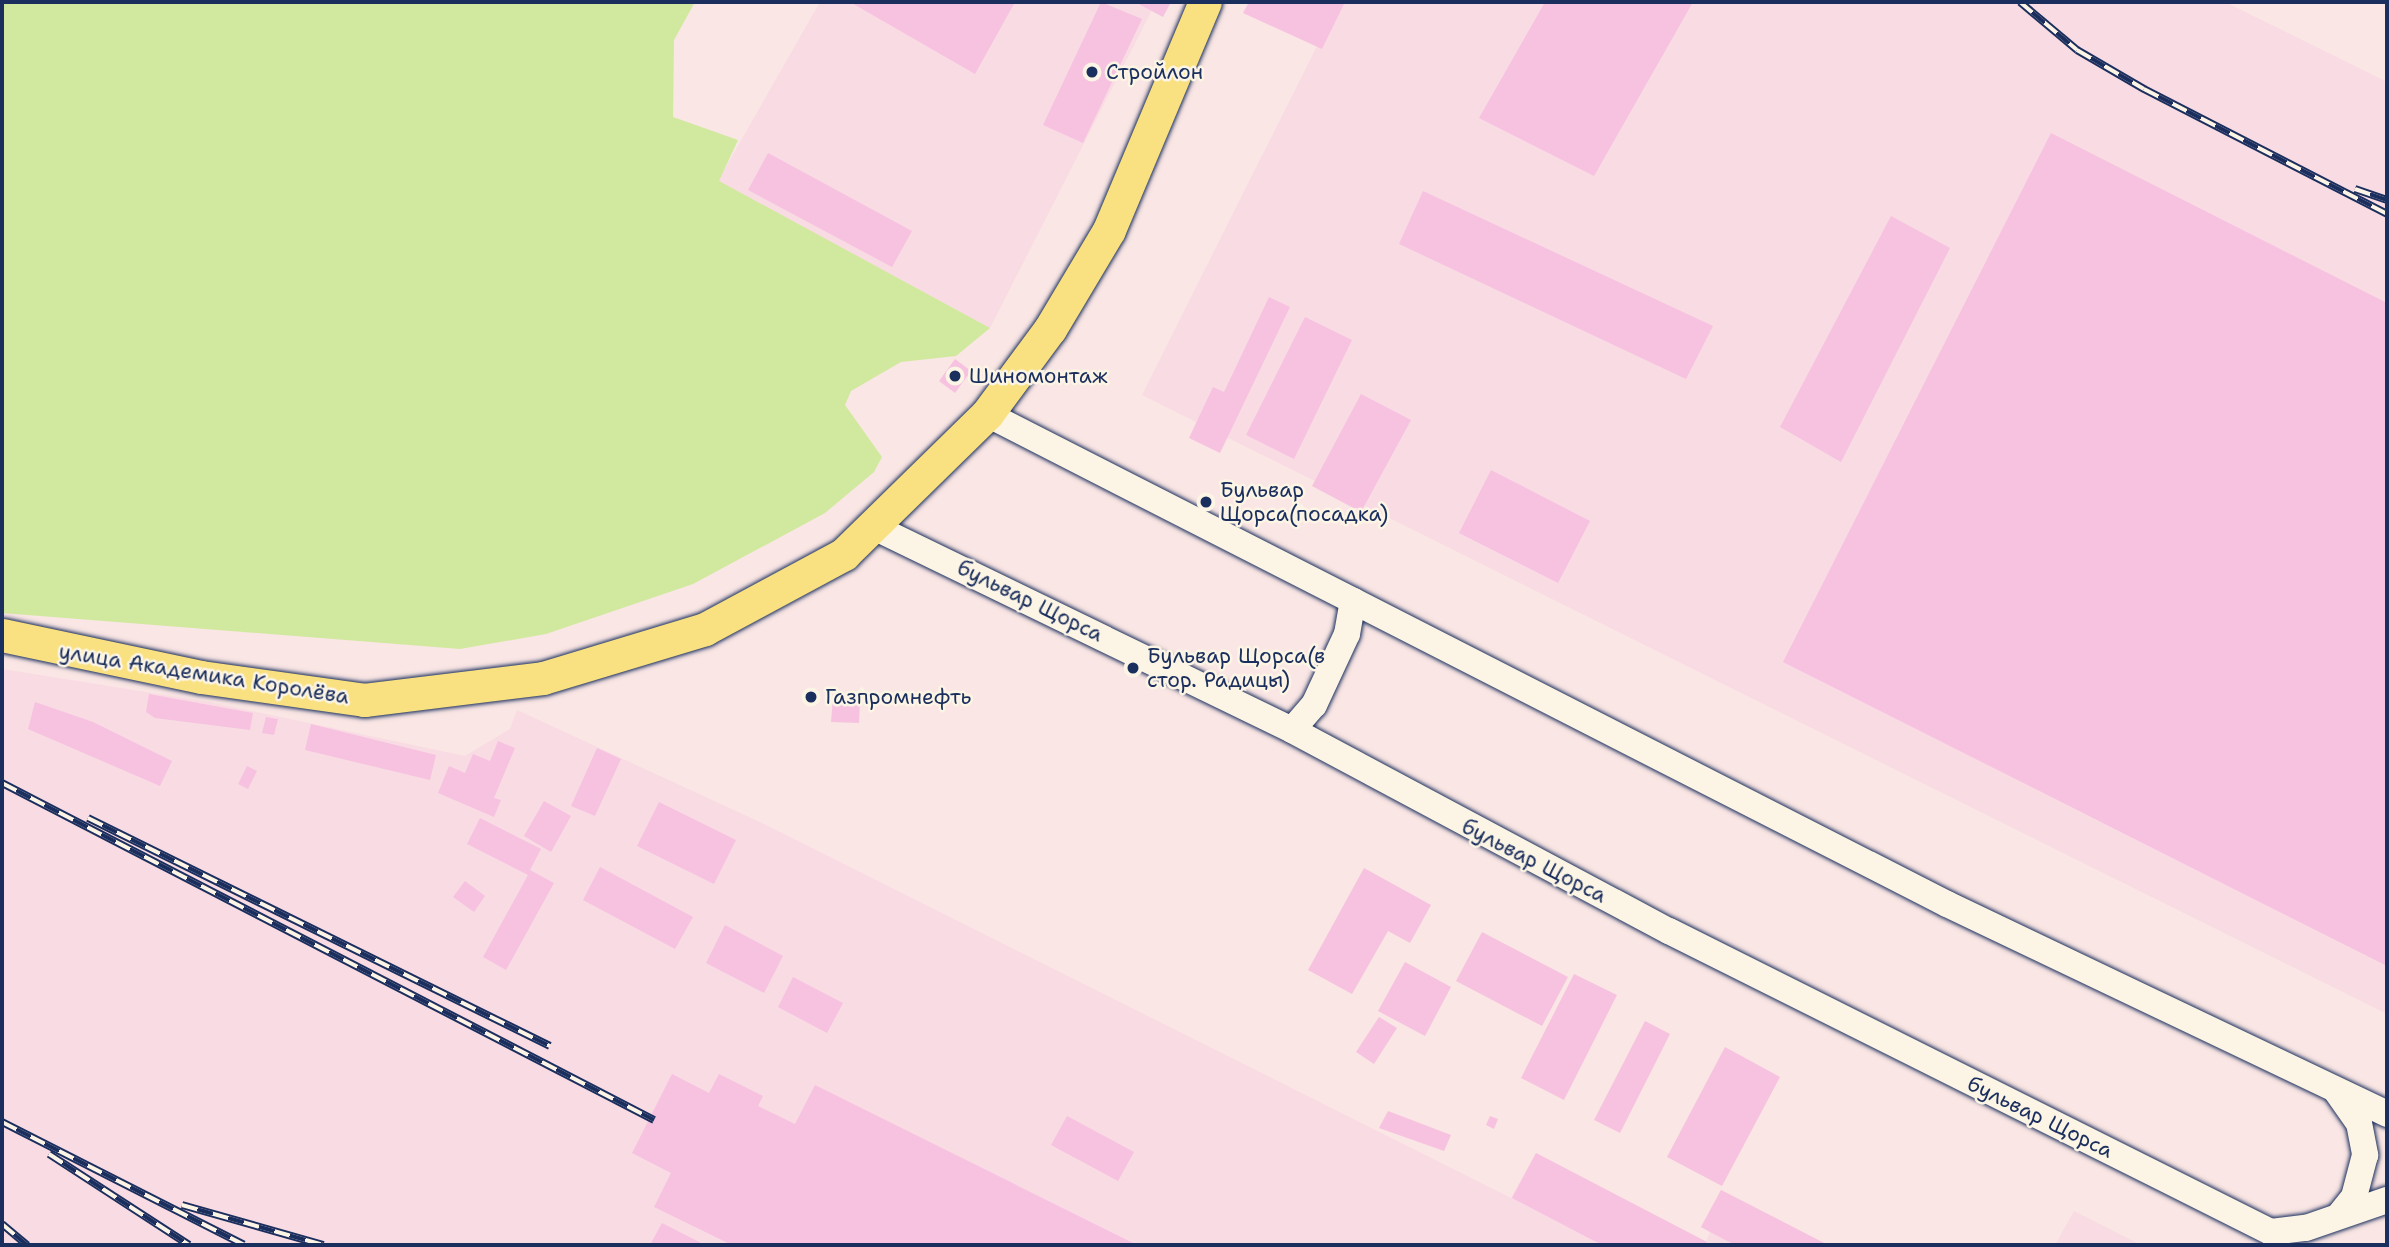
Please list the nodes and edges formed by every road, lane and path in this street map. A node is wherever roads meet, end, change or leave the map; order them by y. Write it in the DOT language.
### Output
graph roads {
  1 [pos="1205,2"];
  2 [pos="987,414"];
  3 [pos="874,527"];
  4 [pos="1353,601"];
  5 [pos="2,635"];
  6 [pos="1292,730"];
  7 [pos="2336,1091"];
  8 [pos="2387,1114"];
  9 [pos="2387,1200"];
  10 [pos="2341,1213"];
  1 -- 2 [label="main road"];
  2 -- 3 [label="main road"];
  2 -- 4 [label="street"];
  3 -- 5 [label="main road, улица Академика Королёва"];
  3 -- 6 [label="street, бульвар Щорса"];
  4 -- 6 [label="street"];
  4 -- 7 [label="street"];
  6 -- 10 [label="street, бульвар Щорса"];
  7 -- 8 [label="street"];
  7 -- 10 [label="street"];
  9 -- 10 [label="street, бульвар Щорса"];
}
